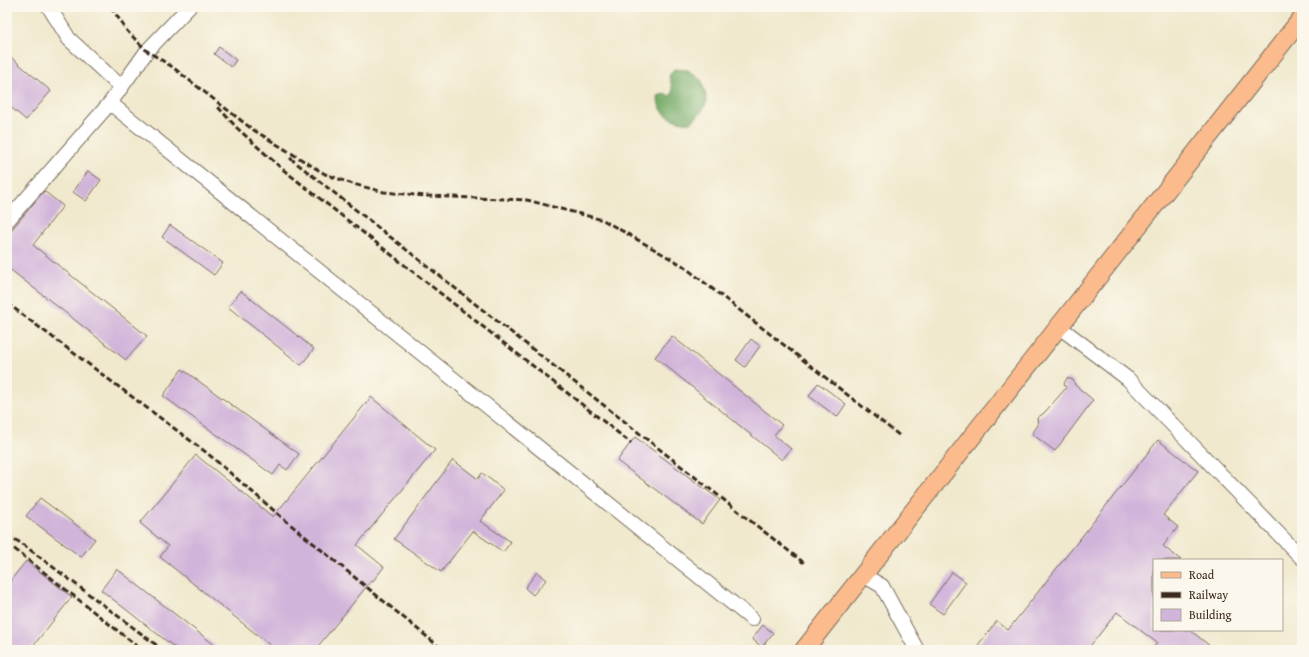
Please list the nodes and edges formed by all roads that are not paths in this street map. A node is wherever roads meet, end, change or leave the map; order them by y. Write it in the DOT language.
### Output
graph roads {
  1 [pos="49,7"];
  2 [pos="189,7"];
  3 [pos="1302,18"];
  4 [pos="120,86"];
  5 [pos="110,102"];
  6 [pos="7,221"];
  7 [pos="1058,326"];
  8 [pos="1302,558"];
  9 [pos="863,575"];
  10 [pos="752,619"];
  11 [pos="804,650"];
  12 [pos="916,650"];
  1 -- 4 [label="lane"];
  2 -- 4 [label="lane"];
  3 -- 7 [label="main road"];
  4 -- 5 [label="lane"];
  5 -- 6 [label="lane"];
  5 -- 10 [label="lane"];
  7 -- 8 [label="lane"];
  7 -- 9 [label="main road"];
  9 -- 11 [label="main road"];
  9 -- 12 [label="lane"];
}
